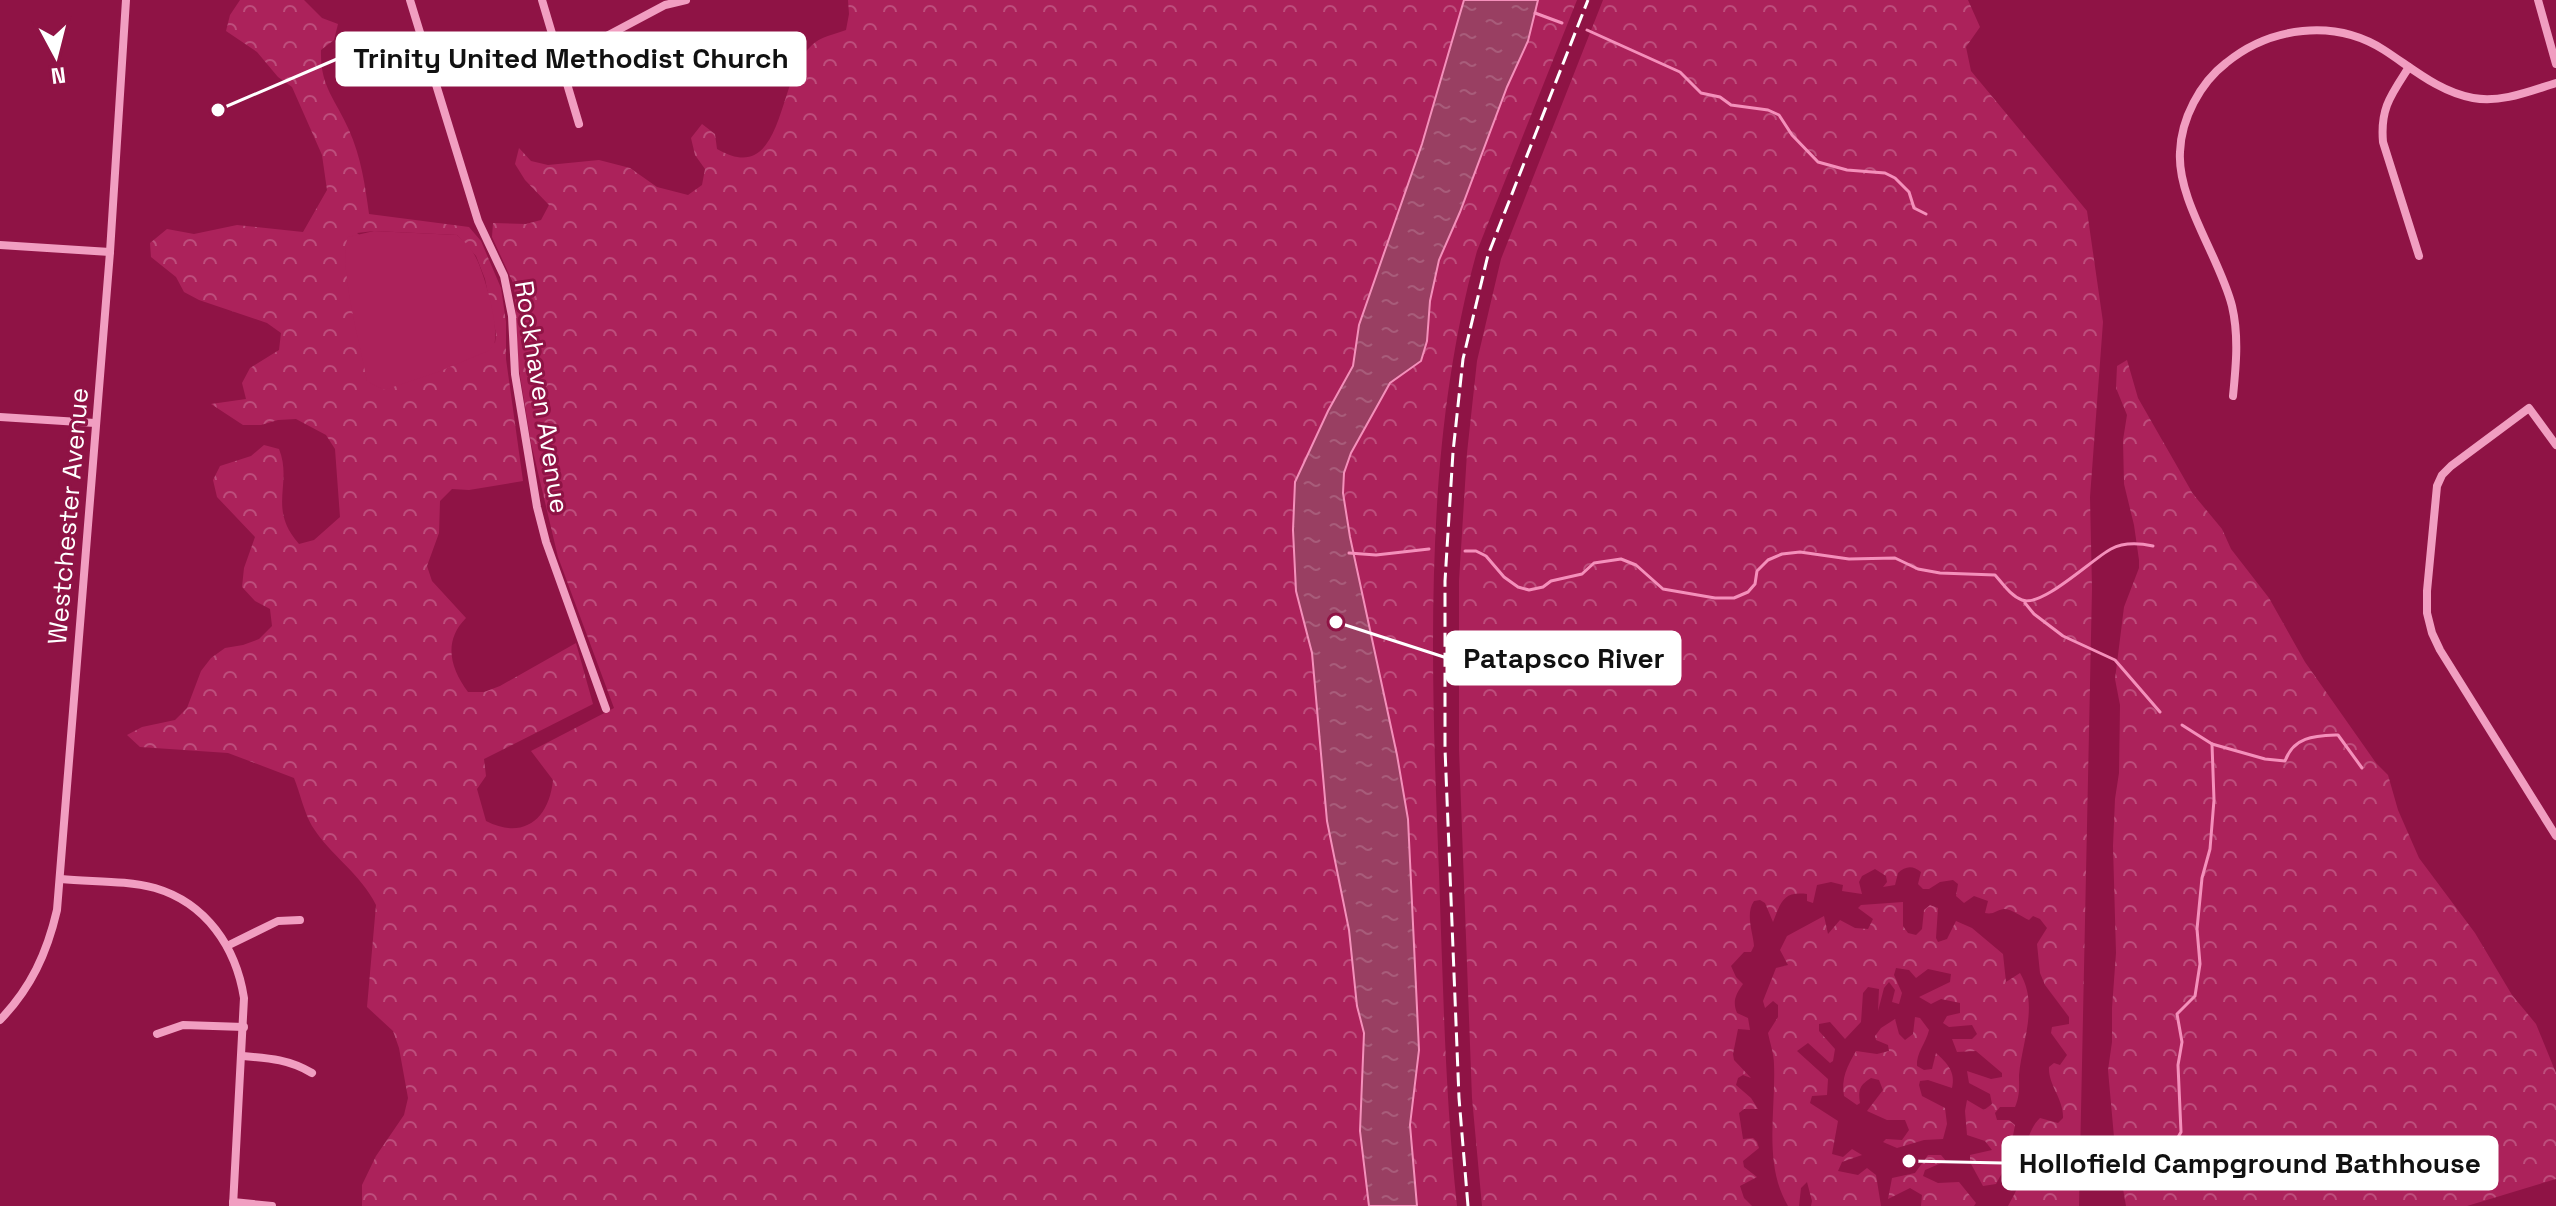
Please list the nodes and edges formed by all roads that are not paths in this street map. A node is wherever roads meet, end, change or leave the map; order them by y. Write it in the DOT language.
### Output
graph roads {
  1 [pos="126,0"];
  2 [pos="410,0"];
  3 [pos="542,0"];
  4 [pos="686,0"];
  5 [pos="2538,0"];
  6 [pos="559,55"];
  7 [pos="2556,64"];
  8 [pos="2409,67"];
  9 [pos="2556,83"];
  10 [pos="579,124"];
  11 [pos="0,245"];
  12 [pos="110,252"];
  13 [pos="2419,256"];
  14 [pos="2233,396"];
  15 [pos="0,417"];
  16 [pos="95,423"];
  17 [pos="2556,445"];
  18 [pos="606,709"];
  19 [pos="2556,836"];
  20 [pos="61,879"];
  21 [pos="300,920"];
  22 [pos="227,946"];
  23 [pos="0,1020"];
  24 [pos="244,1027"];
  25 [pos="157,1034"];
  26 [pos="242,1056"];
  27 [pos="312,1073"];
  28 [pos="233,1204"];
  29 [pos="272,1206"];
  1 -- 12 [label="street, Westchester Avenue"];
  2 -- 18 [label="street, Rockhaven Avenue"];
  3 -- 6 [label="street"];
  4 -- 6 [label="street"];
  5 -- 7 [label="street"];
  6 -- 10 [label="street"];
  8 -- 9 [label="street"];
  8 -- 13 [label="street"];
  8 -- 14 [label="street"];
  11 -- 12 [label="street"];
  12 -- 16 [label="street, Westchester Avenue"];
  15 -- 16 [label="street"];
  16 -- 20 [label="street, Westchester Avenue"];
  17 -- 19 [label="street"];
  20 -- 22 [label="street"];
  20 -- 23 [label="street, Westchester Avenue"];
  21 -- 22 [label="street"];
  22 -- 24 [label="street"];
  24 -- 25 [label="street"];
  24 -- 26 [label="street"];
  26 -- 27 [label="street"];
  26 -- 28 [label="street"];
  28 -- 29 [label="street"];
}
